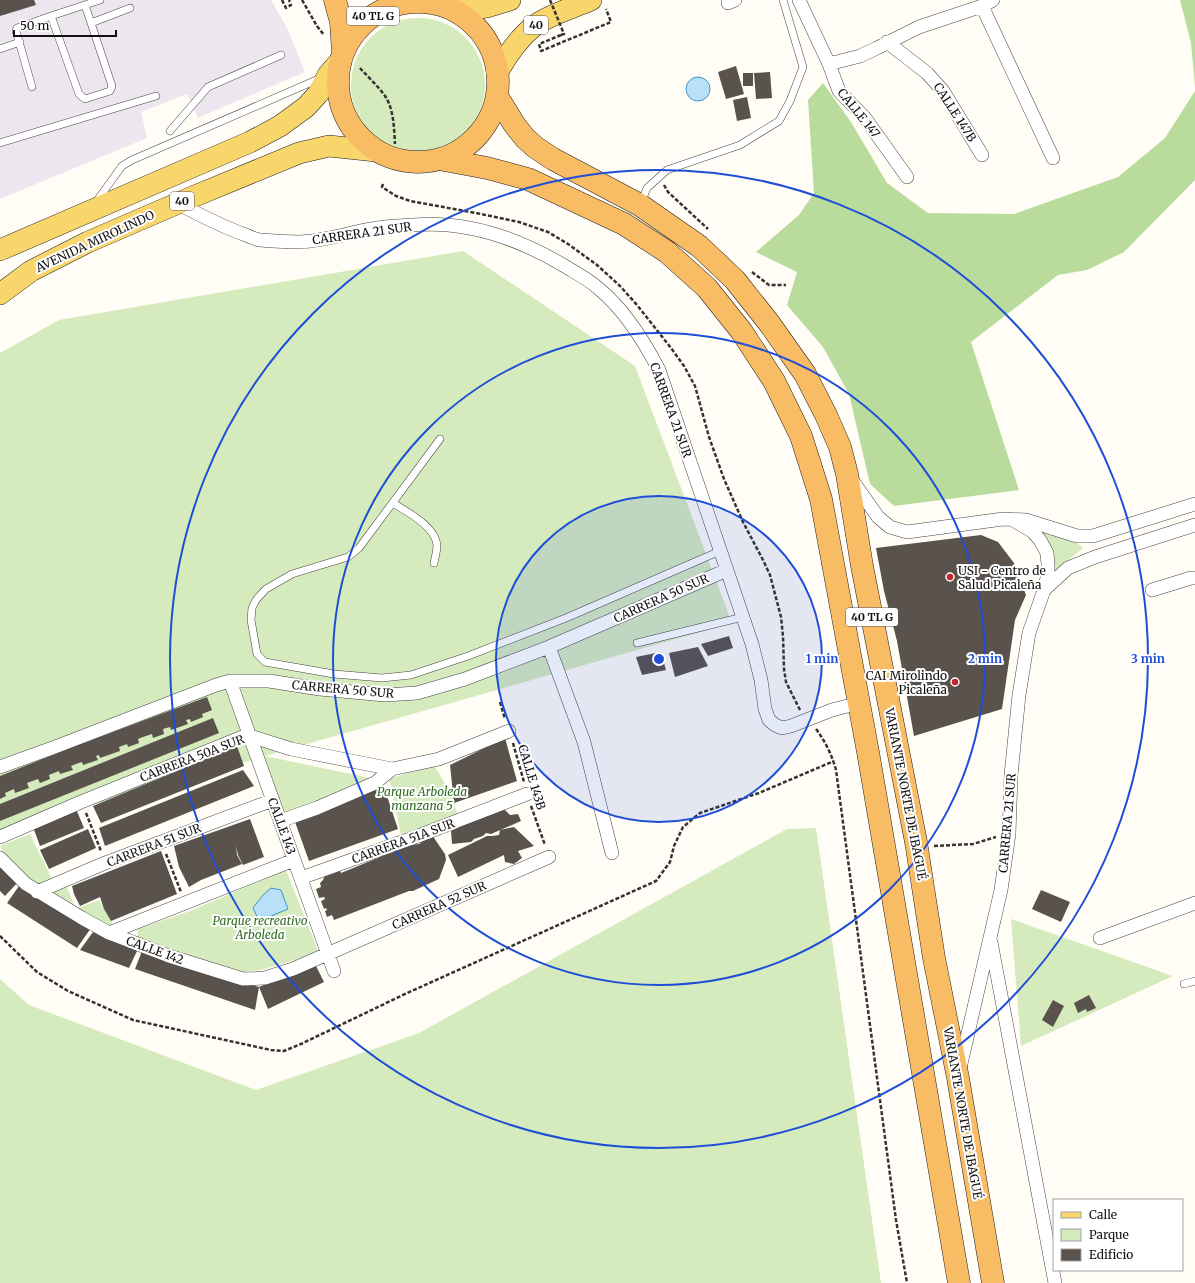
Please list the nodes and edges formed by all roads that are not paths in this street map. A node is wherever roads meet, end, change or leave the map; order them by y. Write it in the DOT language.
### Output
graph roads {
  1 [pos="100,0"];
  2 [pos="335,0"];
  3 [pos="510,0"];
  4 [pos="783,0"];
  5 [pos="799,0"];
  6 [pos="416,1"];
  7 [pos="988,3"];
  8 [pos="485,4"];
  9 [pos="598,4"];
  10 [pos="85,5"];
  11 [pos="130,8"];
  12 [pos="449,8"];
  13 [pos="51,16"];
  14 [pos="91,23"];
  15 [pos="20,42"];
  16 [pos="887,42"];
  17 [pos="0,49"];
  18 [pos="281,55"];
  19 [pos="343,64"];
  20 [pos="828,64"];
  21 [pos="497,73"];
  22 [pos="32,87"];
  23 [pos="156,96"];
  24 [pos="497,96"];
  25 [pos="170,131"];
  26 [pos="0,144"];
  27 [pos="386,148"];
  28 [pos="982,155"];
  29 [pos="1053,158"];
  30 [pos="439,159"];
  31 [pos="908,177"];
  32 [pos="177,203"];
  33 [pos="640,205"];
  34 [pos="89,212"];
  35 [pos="0,250"];
  36 [pos="0,294"];
  37 [pos="440,439"];
  38 [pos="847,474"];
  39 [pos="393,503"];
  40 [pos="1195,504"];
  41 [pos="1013,520"];
  42 [pos="1195,525"];
  43 [pos="1093,536"];
  44 [pos="720,551"];
  45 [pos="1095,557"];
  46 [pos="434,564"];
  47 [pos="727,570"];
  48 [pos="1195,578"];
  49 [pos="1044,590"];
  50 [pos="1152,590"];
  51 [pos="743,617"];
  52 [pos="637,643"];
  53 [pos="550,647"];
  54 [pos="230,681"];
  55 [pos="859,703"];
  56 [pos="509,731"];
  57 [pos="250,736"];
  58 [pos="0,766"];
  59 [pos="392,769"];
  60 [pos="527,794"];
  61 [pos="273,800"];
  62 [pos="280,821"];
  63 [pos="0,837"];
  64 [pos="612,853"];
  65 [pos="549,857"];
  66 [pos="0,858"];
  67 [pos="294,860"];
  68 [pos="301,878"];
  69 [pos="37,892"];
  70 [pos="1195,903"];
  71 [pos="109,933"];
  72 [pos="990,936"];
  73 [pos="1100,938"];
  74 [pos="328,953"];
  75 [pos="334,972"];
  76 [pos="1195,981"];
  77 [pos="1184,984"];
  78 [pos="958,1078"];
  79 [pos="959,1283"];
  80 [pos="993,1283"];
  81 [pos="1055,1283"];
  1 -- 10 [label="lane"];
  2 -- 19 [label="highway, 40 TL G"];
  3 -- 8 [label="main road"];
  4 -- 33 [label="lane"];
  5 -- 20 [label="street, CALLE 147"];
  6 -- 12 [label="highway, 40 TL G"];
  6 -- 19 [label="highway, 40 TL G"];
  7 -- 16 [label="street"];
  7 -- 29 [label="street"];
  8 -- 12 [label="main road"];
  9 -- 21 [label="main road, 40"];
  10 -- 13 [label="lane"];
  10 -- 14 [label="lane"];
  11 -- 14 [label="lane"];
  12 -- 21 [label="highway, 40 TL G"];
  13 -- 14 [label="lane"];
  13 -- 15 [label="lane"];
  15 -- 17 [label="lane"];
  15 -- 22 [label="lane"];
  16 -- 20 [label="street"];
  16 -- 28 [label="street, CALLE 147B"];
  18 -- 25 [label="lane"];
  19 -- 27 [label="highway, 40 TL G"];
  19 -- 34 [label="main road, 40"];
  19 -- 34 [label="lane"];
  20 -- 31 [label="street, CALLE 147"];
  21 -- 24 [label="highway, 40 TL G"];
  23 -- 26 [label="lane"];
  24 -- 30 [label="highway, 40 TL G"];
  24 -- 33 [label="highway, VARIANTE NORTE DE IBAGUÉ / 40 TL G"];
  27 -- 30 [label="highway, 40 TL G"];
  27 -- 32 [label="main road, AVENIDA MIROLINDO / 40"];
  30 -- 55 [label="highway, 40 TL G"];
  32 -- 36 [label="main road, AVENIDA MIROLINDO / 40"];
  32 -- 44 [label="street, CARRERA 21 SUR"];
  33 -- 38 [label="highway, VARIANTE NORTE DE IBAGUÉ / 40 TL G"];
  34 -- 35 [label="main road, 40"];
  37 -- 39 [label="lane"];
  38 -- 41 [label="street"];
  38 -- 78 [label="highway, VARIANTE NORTE DE IBAGUÉ / 40 TL G"];
  39 -- 44 [label="lane"];
  39 -- 46 [label="lane"];
  40 -- 43 [label="street"];
  41 -- 43 [label="street"];
  41 -- 49 [label="street, CARRERA 21 SUR"];
  42 -- 45 [label="street, CARRERA 21 SUR"];
  43 -- 45 [label="street"];
  44 -- 47 [label="street, CARRERA 21 SUR"];
  45 -- 49 [label="street, CARRERA 21 SUR"];
  47 -- 51 [label="street, CARRERA 21 SUR"];
  47 -- 53 [label="street, CARRERA 50 SUR"];
  48 -- 50 [label="street"];
  49 -- 72 [label="street, CARRERA 21 SUR"];
  51 -- 52 [label="lane"];
  51 -- 55 [label="street, CARRERA 21 SUR"];
  53 -- 54 [label="street, CARRERA 50 SUR"];
  53 -- 64 [label="street"];
  54 -- 57 [label="street, CALLE 143"];
  54 -- 58 [label="street, CARRERA 50 SUR"];
  55 -- 79 [label="highway, 40 TL G"];
  56 -- 59 [label="street"];
  57 -- 59 [label="street, CARRERA 50A SUR"];
  57 -- 61 [label="street, CALLE 143"];
  57 -- 63 [label="street, CARRERA 50A SUR"];
  59 -- 62 [label="street"];
  60 -- 68 [label="street, CARRERA 51A SUR"];
  61 -- 62 [label="street, CALLE 143"];
  61 -- 69 [label="street, CARRERA 51 SUR"];
  62 -- 67 [label="street, CALLE 143"];
  65 -- 74 [label="street, CARRERA 52 SUR"];
  66 -- 69 [label="street, CALLE 142"];
  67 -- 68 [label="street, CALLE 143"];
  67 -- 71 [label="street"];
  68 -- 74 [label="street, CALLE 143"];
  69 -- 71 [label="street, CALLE 142"];
  70 -- 73 [label="street"];
  71 -- 74 [label="street, CALLE 142"];
  72 -- 78 [label="street, CARRERA 21 SUR"];
  72 -- 81 [label="street"];
  74 -- 75 [label="street, CALLE 143"];
  76 -- 77 [label="lane"];
  78 -- 80 [label="highway, VARIANTE NORTE DE IBAGUÉ / 40 TL G"];
}
